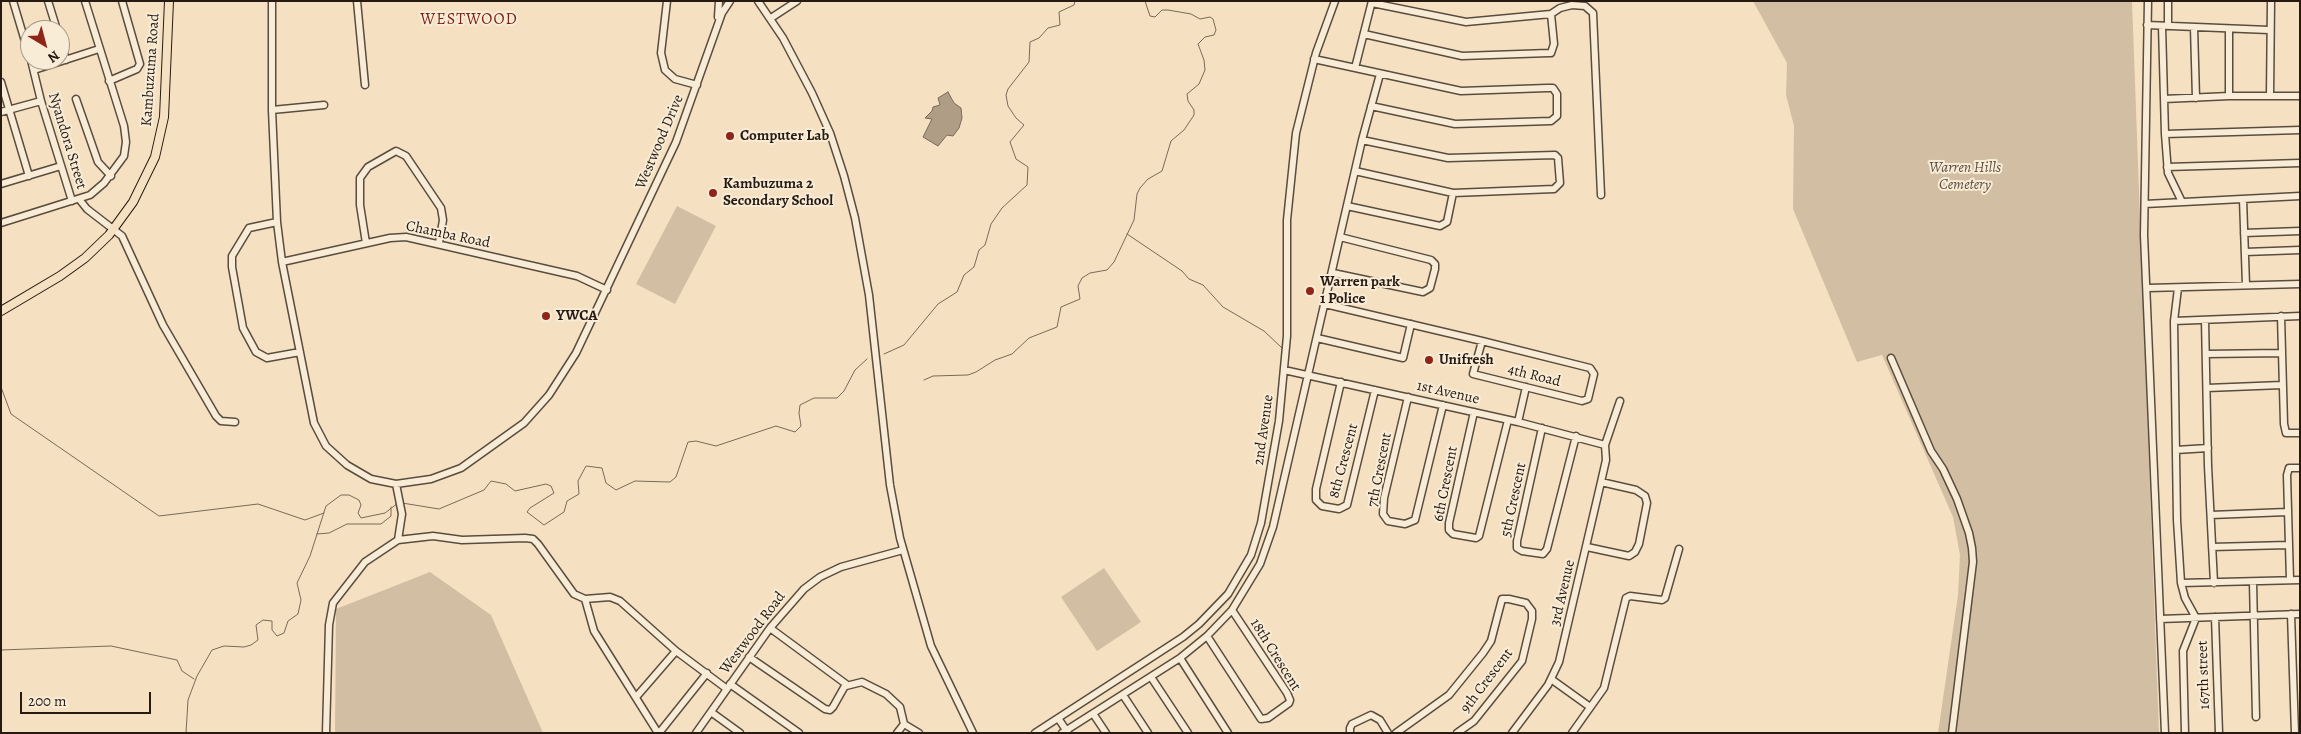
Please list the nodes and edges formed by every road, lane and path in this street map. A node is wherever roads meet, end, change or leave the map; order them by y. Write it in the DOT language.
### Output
graph roads {
  1 [pos="13,1"];
  2 [pos="48,1"];
  3 [pos="85,1"];
  4 [pos="122,1"];
  5 [pos="169,1"];
  6 [pos="272,1"];
  7 [pos="357,1"];
  8 [pos="667,1"];
  9 [pos="719,1"];
  10 [pos="730,1"];
  11 [pos="758,1"];
  12 [pos="797,1"];
  13 [pos="1335,1"];
  14 [pos="2148,1"];
  15 [pos="2168,1"];
  16 [pos="2271,1"];
  17 [pos="1372,2"];
  18 [pos="1572,3"];
  19 [pos="1551,14"];
  20 [pos="770,18"];
  21 [pos="54,20"];
  22 [pos="719,20"];
  23 [pos="20,25"];
  24 [pos="2147,25"];
  25 [pos="2165,26"];
  26 [pos="2194,28"];
  27 [pos="2229,29"];
  28 [pos="2269,30"];
  29 [pos="1364,34"];
  30 [pos="99,50"];
  31 [pos="1314,58"];
  32 [pos="70,59"];
  33 [pos="1355,68"];
  34 [pos="34,70"];
  35 [pos="1380,74"];
  36 [pos="109,81"];
  37 [pos="1,82"];
  38 [pos="365,84"];
  39 [pos="697,85"];
  40 [pos="2229,96"];
  41 [pos="2270,96"];
  42 [pos="2300,96"];
  43 [pos="2196,98"];
  44 [pos="76,99"];
  45 [pos="2164,99"];
  46 [pos="41,101"];
  47 [pos="324,105"];
  48 [pos="1371,106"];
  49 [pos="10,110"];
  50 [pos="272,110"];
  51 [pos="1,112"];
  52 [pos="2300,130"];
  53 [pos="2165,134"];
  54 [pos="1362,140"];
  55 [pos="2300,163"];
  56 [pos="61,166"];
  57 [pos="2166,167"];
  58 [pos="1355,171"];
  59 [pos="29,176"];
  60 [pos="110,176"];
  61 [pos="1,184"];
  62 [pos="1453,193"];
  63 [pos="1602,195"];
  64 [pos="2300,196"];
  65 [pos="79,199"];
  66 [pos="2243,199"];
  67 [pos="72,201"];
  68 [pos="2182,202"];
  69 [pos="2144,204"];
  70 [pos="1347,206"];
  71 [pos="1,222"];
  72 [pos="277,222"];
  73 [pos="113,231"];
  74 [pos="2300,231"];
  75 [pos="2244,233"];
  76 [pos="1340,237"];
  77 [pos="366,243"];
  78 [pos="438,243"];
  79 [pos="2300,250"];
  80 [pos="2245,252"];
  81 [pos="282,262"];
  82 [pos="1333,273"];
  83 [pos="2300,284"];
  84 [pos="2246,285"];
  85 [pos="2148,288"];
  86 [pos="2178,288"];
  87 [pos="606,290"];
  88 [pos="1325,304"];
  89 [pos="1,311"];
  90 [pos="2281,316"];
  91 [pos="2300,316"];
  92 [pos="2205,320"];
  93 [pos="2174,322"];
  94 [pos="1411,324"];
  95 [pos="1317,338"];
  96 [pos="1482,341"];
  97 [pos="300,352"];
  98 [pos="2281,353"];
  99 [pos="2206,354"];
  100 [pos="1890,358"];
  101 [pos="1284,370"];
  102 [pos="1309,374"];
  103 [pos="1341,382"];
  104 [pos="2282,385"];
  105 [pos="1526,387"];
  106 [pos="2207,388"];
  107 [pos="1375,390"];
  108 [pos="1408,397"];
  109 [pos="1620,400"];
  110 [pos="1443,405"];
  111 [pos="1474,412"];
  112 [pos="1508,420"];
  113 [pos="235,422"];
  114 [pos="1518,422"];
  115 [pos="1542,428"];
  116 [pos="2300,433"];
  117 [pos="1576,436"];
  118 [pos="1605,445"];
  119 [pos="2208,448"];
  120 [pos="2176,450"];
  121 [pos="1272,464"];
  122 [pos="1286,467"];
  123 [pos="2300,468"];
  124 [pos="1601,482"];
  125 [pos="396,484"];
  126 [pos="2287,512"];
  127 [pos="2211,515"];
  128 [pos="398,540"];
  129 [pos="2288,545"];
  130 [pos="1586,546"];
  131 [pos="2212,547"];
  132 [pos="1679,549"];
  133 [pos="903,550"];
  134 [pos="2290,580"];
  135 [pos="2300,580"];
  136 [pos="2253,582"];
  137 [pos="2181,583"];
  138 [pos="2214,583"];
  139 [pos="585,599"];
  140 [pos="1232,610"];
  141 [pos="2291,614"];
  142 [pos="2300,614"];
  143 [pos="2254,615"];
  144 [pos="2215,617"];
  145 [pos="2196,618"];
  146 [pos="2160,619"];
  147 [pos="770,628"];
  148 [pos="1207,636"];
  149 [pos="1183,637"];
  150 [pos="1192,648"];
  151 [pos="676,652"];
  152 [pos="749,657"];
  153 [pos="1180,658"];
  154 [pos="707,674"];
  155 [pos="1151,677"];
  156 [pos="1551,679"];
  157 [pos="846,686"];
  158 [pos="728,687"];
  159 [pos="1123,695"];
  160 [pos="637,696"];
  161 [pos="1590,707"];
  162 [pos="711,712"];
  163 [pos="1094,715"];
  164 [pos="2256,717"];
  165 [pos="1058,718"];
  166 [pos="904,724"];
  167 [pos="2297,729"];
  168 [pos="1066,732"];
  169 [pos="326,733"];
  170 [pos="658,733"];
  171 [pos="696,733"];
  172 [pos="740,733"];
  173 [pos="799,733"];
  174 [pos="897,733"];
  175 [pos="919,733"];
  176 [pos="973,733"];
  177 [pos="1035,733"];
  178 [pos="1106,733"];
  179 [pos="1148,733"];
  180 [pos="1188,733"];
  181 [pos="1228,733"];
  182 [pos="1350,733"];
  183 [pos="1388,733"];
  184 [pos="1396,733"];
  185 [pos="1457,733"];
  186 [pos="1512,733"];
  187 [pos="1572,733"];
  188 [pos="1952,733"];
  189 [pos="2165,733"];
  190 [pos="2185,733"];
  191 [pos="2219,733"];
  1 -- 23 [label="street, Nyandora Street"];
  2 -- 21 [label="street"];
  3 -- 30 [label="street"];
  4 -- 36 [label="street"];
  5 -- 73 [label="main road, Kambuzuma Road"];
  6 -- 50 [label="street, Westwood Drive"];
  7 -- 38 [label="street"];
  8 -- 39 [label="street"];
  9 -- 22 [label="street"];
  10 -- 22 [label="street, Westwood Drive"];
  11 -- 20 [label="street"];
  12 -- 20 [label="street"];
  13 -- 31 [label="street, 2nd Avenue"];
  14 -- 24 [label="street"];
  15 -- 25 [label="street"];
  16 -- 28 [label="street"];
  17 -- 19 [label="street"];
  17 -- 29 [label="street"];
  18 -- 19 [label="street"];
  18 -- 63 [label="street"];
  19 -- 29 [label="street"];
  20 -- 133 [label="street"];
  22 -- 39 [label="street, Westwood Drive"];
  24 -- 25 [label="street"];
  24 -- 69 [label="street"];
  25 -- 26 [label="street"];
  25 -- 45 [label="street"];
  26 -- 27 [label="street"];
  26 -- 43 [label="street"];
  27 -- 28 [label="street"];
  27 -- 40 [label="street"];
  28 -- 41 [label="street"];
  29 -- 33 [label="street"];
  30 -- 32 [label="street"];
  30 -- 36 [label="street"];
  31 -- 33 [label="street"];
  31 -- 101 [label="street, 2nd Avenue"];
  33 -- 35 [label="street"];
  34 -- 46 [label="street, Nyandora Street"];
  35 -- 48 [label="street"];
  35 -- 48 [label="street"];
  36 -- 60 [label="street"];
  37 -- 49 [label="street"];
  39 -- 87 [label="street, Westwood Drive"];
  40 -- 41 [label="street"];
  40 -- 43 [label="street"];
  41 -- 42 [label="street"];
  43 -- 45 [label="street"];
  44 -- 60 [label="street"];
  45 -- 53 [label="street"];
  46 -- 49 [label="street"];
  46 -- 56 [label="street, Nyandora Street"];
  47 -- 50 [label="street"];
  48 -- 54 [label="street"];
  49 -- 51 [label="street"];
  49 -- 59 [label="street"];
  50 -- 72 [label="street, Westwood Drive"];
  52 -- 53 [label="street"];
  53 -- 57 [label="street"];
  54 -- 58 [label="street"];
  54 -- 62 [label="street"];
  55 -- 57 [label="street"];
  56 -- 59 [label="street"];
  56 -- 67 [label="street, Nyandora Street"];
  57 -- 68 [label="street"];
  58 -- 62 [label="street"];
  58 -- 70 [label="street"];
  59 -- 61 [label="street"];
  60 -- 65 [label="street"];
  62 -- 70 [label="street"];
  64 -- 66 [label="street"];
  65 -- 67 [label="street"];
  65 -- 73 [label="street"];
  66 -- 68 [label="street"];
  66 -- 75 [label="street"];
  67 -- 71 [label="street"];
  68 -- 69 [label="street"];
  69 -- 85 [label="street"];
  70 -- 76 [label="street"];
  72 -- 81 [label="street, Westwood Drive"];
  72 -- 97 [label="street"];
  73 -- 89 [label="main road, Kambuzuma Road"];
  73 -- 113 [label="street"];
  74 -- 75 [label="street"];
  75 -- 80 [label="street"];
  76 -- 82 [label="street"];
  76 -- 82 [label="street"];
  77 -- 78 [label="street, Chamba Road"];
  77 -- 78 [label="street"];
  77 -- 81 [label="street, Chamba Road"];
  78 -- 87 [label="street, Chamba Road"];
  79 -- 80 [label="street"];
  80 -- 84 [label="street"];
  81 -- 97 [label="street, Westwood Drive"];
  82 -- 88 [label="street"];
  83 -- 84 [label="street"];
  84 -- 86 [label="street"];
  85 -- 86 [label="street"];
  85 -- 146 [label="street"];
  86 -- 93 [label="street"];
  87 -- 125 [label="street, Westwood Drive"];
  88 -- 94 [label="street"];
  88 -- 95 [label="street"];
  90 -- 91 [label="street"];
  90 -- 92 [label="street"];
  90 -- 98 [label="street"];
  92 -- 93 [label="street"];
  92 -- 99 [label="street"];
  93 -- 120 [label="street"];
  94 -- 95 [label="street"];
  94 -- 96 [label="street"];
  95 -- 102 [label="street"];
  96 -- 105 [label="street, 4th Road"];
  96 -- 105 [label="street, 4th Road"];
  97 -- 125 [label="street, Westwood Drive"];
  98 -- 99 [label="street"];
  98 -- 104 [label="street"];
  99 -- 106 [label="street"];
  100 -- 188 [label="street"];
  101 -- 102 [label="street, 1st Avenue"];
  101 -- 121 [label="street, 2nd Avenue"];
  102 -- 103 [label="street, 1st Avenue"];
  102 -- 122 [label="street"];
  103 -- 107 [label="street, 1st Avenue"];
  103 -- 107 [label="street, 8th Crescent"];
  104 -- 106 [label="street"];
  104 -- 116 [label="street"];
  105 -- 114 [label="street"];
  106 -- 119 [label="street"];
  107 -- 108 [label="street, 1st Avenue"];
  108 -- 110 [label="street, 1st Avenue"];
  108 -- 110 [label="street, 7th Crescent"];
  109 -- 118 [label="street, 3rd Avenue"];
  110 -- 111 [label="street, 1st Avenue"];
  111 -- 112 [label="street, 1st Avenue"];
  111 -- 112 [label="street, 6th Crescent"];
  112 -- 114 [label="street, 1st Avenue"];
  114 -- 115 [label="street, 1st Avenue"];
  115 -- 117 [label="street, 1st Avenue"];
  115 -- 117 [label="street, 5th Crescent"];
  117 -- 118 [label="street, 1st Avenue"];
  118 -- 124 [label="street, 3rd Avenue"];
  119 -- 120 [label="street"];
  119 -- 127 [label="street"];
  120 -- 137 [label="street"];
  121 -- 122 [label="street"];
  121 -- 149 [label="street, 2nd Avenue"];
  122 -- 140 [label="street"];
  123 -- 126 [label="street"];
  124 -- 130 [label="street, 3rd Avenue"];
  124 -- 130 [label="street"];
  125 -- 128 [label="street"];
  126 -- 127 [label="street"];
  126 -- 129 [label="street"];
  127 -- 131 [label="street"];
  128 -- 139 [label="street"];
  128 -- 169 [label="street"];
  129 -- 131 [label="street"];
  129 -- 134 [label="street"];
  130 -- 156 [label="street, 3rd Avenue"];
  131 -- 138 [label="street"];
  132 -- 161 [label="street"];
  133 -- 147 [label="street, Westwood Road"];
  133 -- 176 [label="street"];
  134 -- 135 [label="street"];
  134 -- 136 [label="street"];
  136 -- 138 [label="street"];
  136 -- 143 [label="street"];
  137 -- 138 [label="street"];
  137 -- 145 [label="street"];
  139 -- 151 [label="street"];
  139 -- 160 [label="street"];
  140 -- 148 [label="street"];
  140 -- 148 [label="street, 18th Crescent"];
  141 -- 142 [label="street"];
  141 -- 143 [label="street"];
  141 -- 167 [label="street"];
  143 -- 144 [label="street"];
  143 -- 164 [label="street"];
  144 -- 145 [label="street"];
  144 -- 191 [label="street, 167th street"];
  145 -- 146 [label="street"];
  145 -- 190 [label="street"];
  146 -- 189 [label="street"];
  147 -- 152 [label="street, Westwood Road"];
  147 -- 157 [label="street"];
  148 -- 150 [label="street"];
  149 -- 150 [label="street"];
  149 -- 165 [label="street, 2nd Avenue"];
  150 -- 153 [label="street"];
  151 -- 154 [label="street"];
  151 -- 160 [label="street"];
  152 -- 157 [label="street"];
  152 -- 158 [label="street, Westwood Road"];
  153 -- 155 [label="street"];
  153 -- 181 [label="street"];
  154 -- 158 [label="street"];
  154 -- 170 [label="street"];
  155 -- 159 [label="street"];
  155 -- 180 [label="street"];
  156 -- 161 [label="street"];
  156 -- 186 [label="street, 3rd Avenue"];
  157 -- 166 [label="street"];
  158 -- 162 [label="street, Westwood Road"];
  158 -- 173 [label="street"];
  159 -- 163 [label="street"];
  159 -- 179 [label="street"];
  160 -- 170 [label="street"];
  161 -- 187 [label="street"];
  162 -- 171 [label="street, Westwood Road"];
  162 -- 172 [label="street"];
  163 -- 168 [label="street"];
  163 -- 178 [label="street"];
  165 -- 168 [label="street"];
  165 -- 177 [label="street, 2nd Avenue"];
  166 -- 174 [label="street"];
  166 -- 175 [label="street"];
  182 -- 183 [label="street"];
  184 -- 185 [label="street, 9th Crescent"];
}
